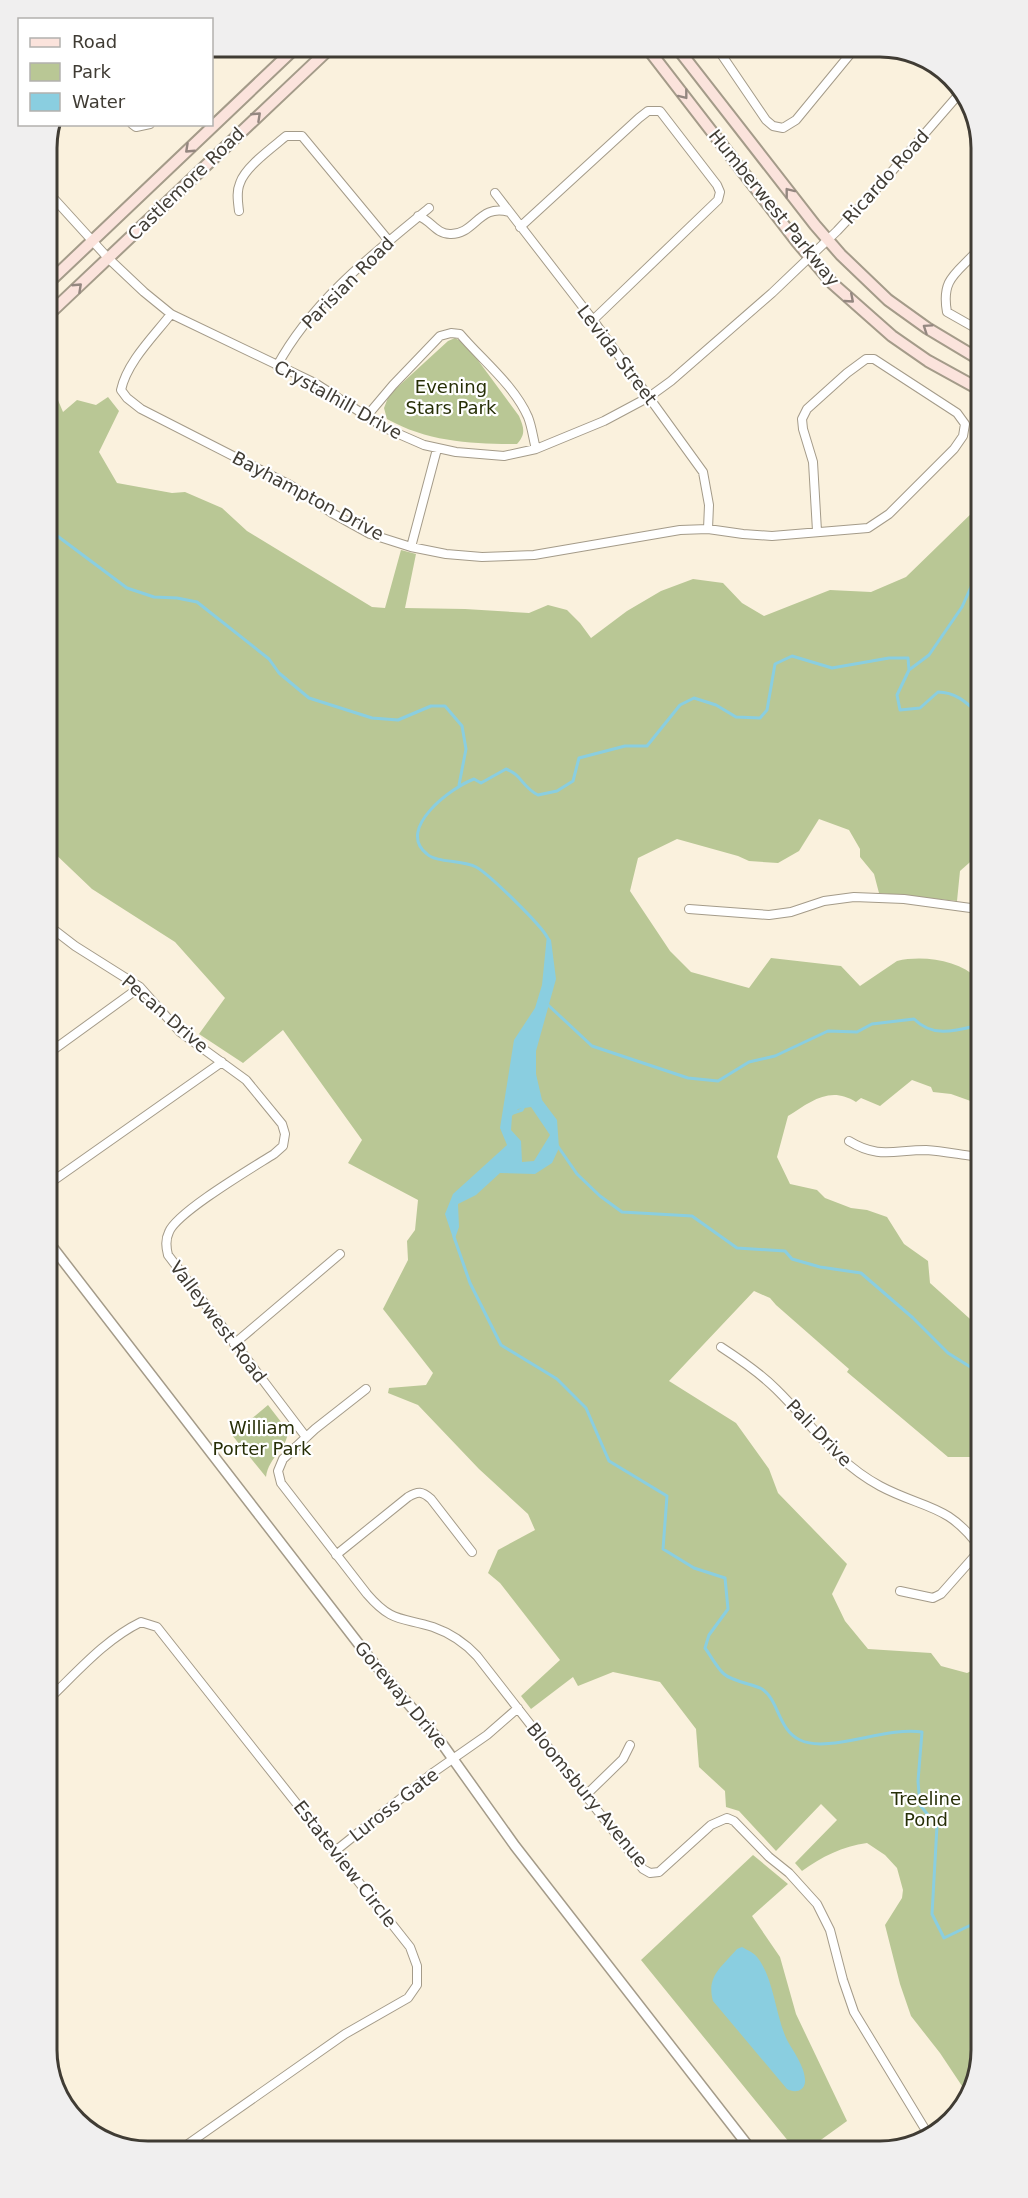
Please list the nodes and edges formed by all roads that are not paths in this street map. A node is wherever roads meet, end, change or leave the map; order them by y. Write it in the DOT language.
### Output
graph roads {
  1 [pos="286,57"];
  2 [pos="321,57"];
  3 [pos="654,57"];
  4 [pos="684,57"];
  5 [pos="723,57"];
  6 [pos="847,57"];
  7 [pos="955,98"];
  8 [pos="495,193"];
  9 [pos="57,202"];
  10 [pos="429,208"];
  11 [pos="239,211"];
  12 [pos="508,212"];
  13 [pos="418,216"];
  14 [pos="520,227"];
  15 [pos="828,240"];
  16 [pos="92,241"];
  17 [pos="389,241"];
  18 [pos="971,257"];
  19 [pos="108,258"];
  20 [pos="809,258"];
  21 [pos="57,274"];
  22 [pos="57,306"];
  23 [pos="171,314"];
  24 [pos="593,320"];
  25 [pos="971,326"];
  26 [pos="971,354"];
  27 [pos="277,366"];
  28 [pos="971,385"];
  29 [pos="649,397"];
  30 [pos="366,417"];
  31 [pos="437,448"];
  32 [pos="536,449"];
  33 [pos="708,529"];
  34 [pos="817,531"];
  35 [pos="411,547"];
  36 [pos="971,908"];
  37 [pos="689,909"];
  38 [pos="57,933"];
  39 [pos="140,987"];
  40 [pos="57,1047"];
  41 [pos="222,1062"];
  42 [pos="849,1141"];
  43 [pos="971,1156"];
  44 [pos="57,1177"];
  45 [pos="57,1253"];
  46 [pos="339,1254"];
  47 [pos="234,1344"];
  48 [pos="721,1347"];
  49 [pos="366,1389"];
  50 [pos="306,1437"];
  51 [pos="971,1536"];
  52 [pos="472,1552"];
  53 [pos="336,1555"];
  54 [pos="971,1559"];
  55 [pos="900,1591"];
  56 [pos="57,1691"];
  57 [pos="518,1708"];
  58 [pos="630,1745"];
  59 [pos="453,1759"];
  60 [pos="585,1796"];
  61 [pos="334,1852"];
  62 [pos="925,2129"];
  63 [pos="192,2141"];
  64 [pos="744,2141"];
  1 -- 16 [label="main road, Castlemore Road, one-way"];
  19 -- 2 [label="main road, Castlemore Road, one-way"];
  3 -- 20 [label="main road, Humberwest Parkway, one-way"];
  15 -- 4 [label="main road, Humberwest Parkway, one-way"];
  5 -- 6 [label="street"];
  7 -- 15 [label="street, Ricardo Road"];
  8 -- 12 [label="street, Levida Street"];
  9 -- 16 [label="street, Crystalhill Drive"];
  10 -- 13 [label="street, Parisian Road"];
  11 -- 17 [label="street"];
  12 -- 13 [label="street"];
  12 -- 14 [label="street, Levida Street"];
  13 -- 17 [label="street, Parisian Road"];
  14 -- 24 [label="street, Levida Street"];
  14 -- 24 [label="street"];
  15 -- 20 [label="street, Ricardo Road"];
  26 -- 15 [label="main road, Humberwest Parkway, one-way"];
  16 -- 19 [label="street, Crystalhill Drive"];
  16 -- 21 [label="main road, Castlemore Road"];
  17 -- 27 [label="street, Parisian Road"];
  18 -- 25 [label="street"];
  22 -- 19 [label="main road, Castlemore Road, one-way"];
  19 -- 23 [label="street, Crystalhill Drive"];
  20 -- 28 [label="main road, Humberwest Parkway, one-way"];
  20 -- 29 [label="street, Crystalhill Drive"];
  23 -- 27 [label="street, Crystalhill Drive"];
  23 -- 35 [label="street, Bayhampton Drive"];
  24 -- 29 [label="street, Levida Street"];
  27 -- 30 [label="street, Crystalhill Drive"];
  29 -- 32 [label="street, Crystalhill Drive"];
  29 -- 33 [label="street, Levida Street"];
  30 -- 31 [label="street, Crystalhill Drive"];
  30 -- 32 [label="street"];
  31 -- 32 [label="street, Crystalhill Drive"];
  31 -- 35 [label="street"];
  33 -- 34 [label="street, Bayhampton Drive"];
  33 -- 35 [label="street, Bayhampton Drive"];
  34 -- 34 [label="street, Bayhampton Drive"];
  36 -- 37 [label="street"];
  38 -- 39 [label="street, Pecan Drive"];
  39 -- 40 [label="street"];
  39 -- 41 [label="street, Pecan Drive"];
  41 -- 44 [label="street"];
  41 -- 47 [label="street, Valleywest Road"];
  42 -- 43 [label="street"];
  45 -- 59 [label="street, Goreway Drive"];
  46 -- 47 [label="street"];
  47 -- 50 [label="street, Valleywest Road"];
  48 -- 51 [label="street, Pali Drive"];
  49 -- 50 [label="street, Bloomsbury Avenue"];
  50 -- 53 [label="street, Bloomsbury Avenue"];
  52 -- 53 [label="street"];
  53 -- 57 [label="street, Bloomsbury Avenue"];
  54 -- 55 [label="street"];
  56 -- 61 [label="street, Estateview Circle"];
  57 -- 59 [label="street, Luross Gate"];
  57 -- 60 [label="street, Bloomsbury Avenue"];
  58 -- 60 [label="street"];
  59 -- 61 [label="street, Luross Gate"];
  59 -- 64 [label="street, Goreway Drive"];
  60 -- 62 [label="street, Bloomsbury Avenue"];
  61 -- 63 [label="street, Estateview Circle"];
}
